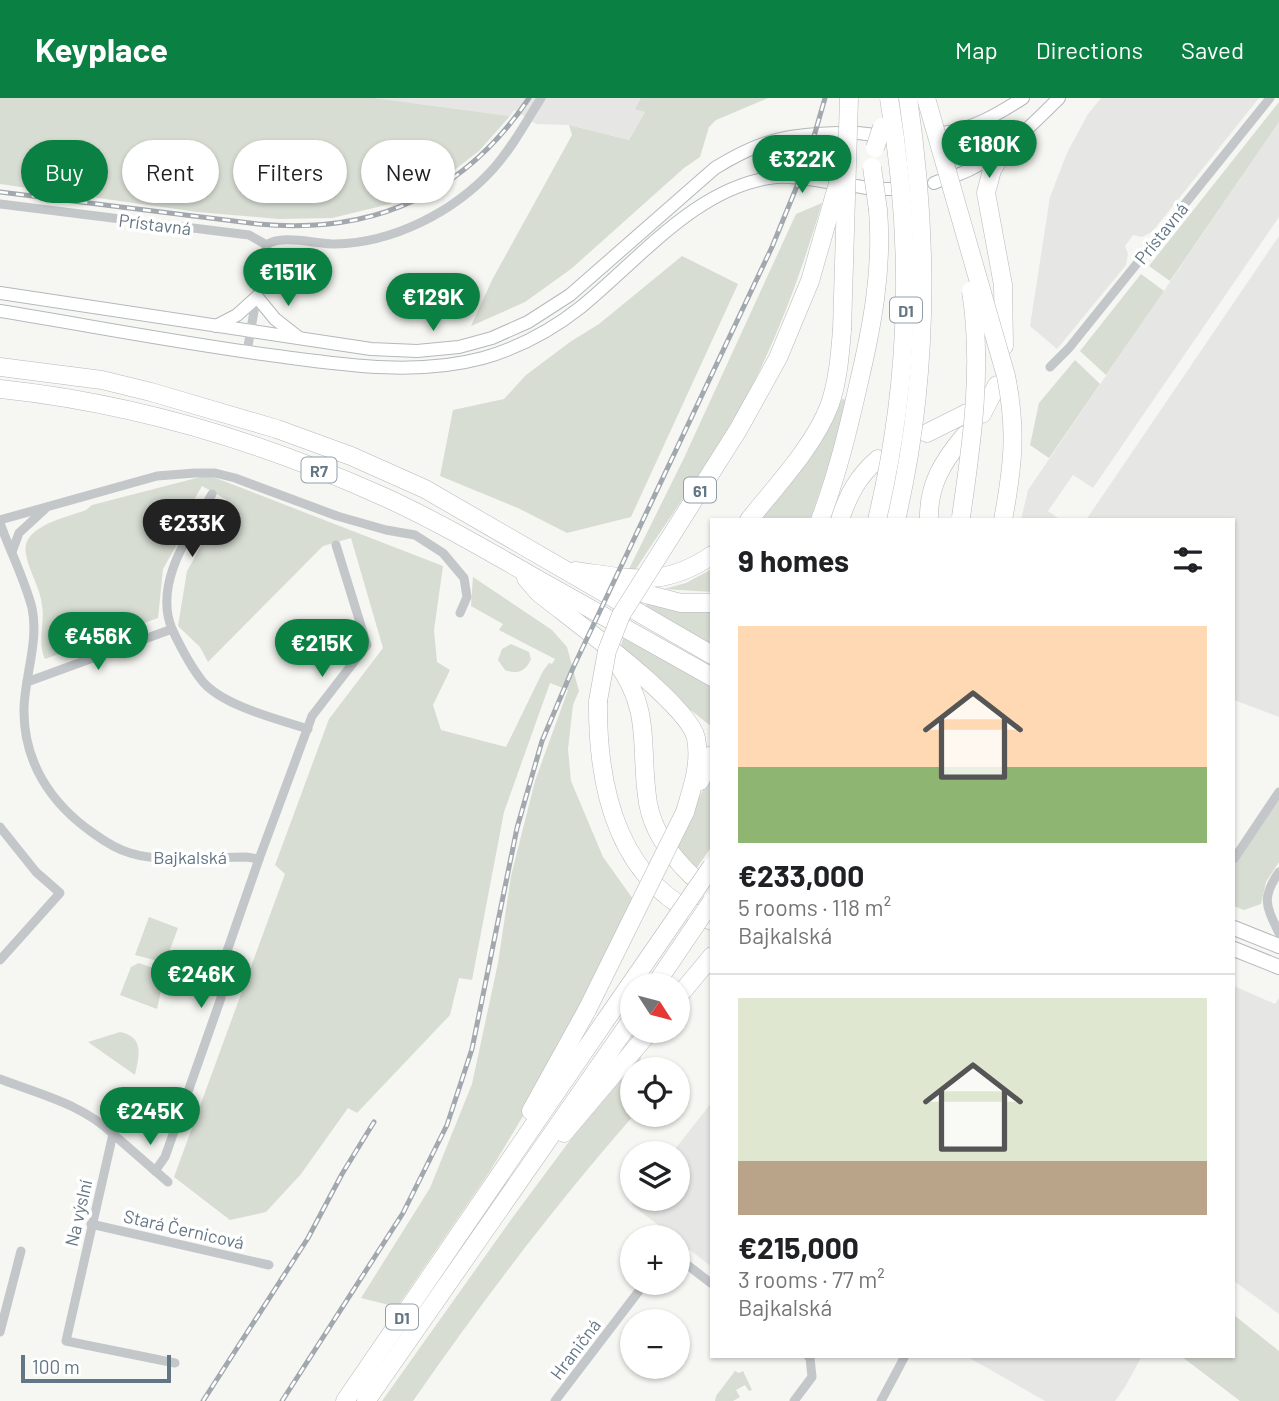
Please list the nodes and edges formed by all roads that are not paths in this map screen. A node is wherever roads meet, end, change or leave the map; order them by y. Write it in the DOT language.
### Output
graph roads {
  1 [pos="541,98"];
  2 [pos="849,98"];
  3 [pos="889,98"];
  4 [pos="908,98"];
  5 [pos="926,98"];
  6 [pos="1023,98"];
  7 [pos="1059,98"];
  8 [pos="1270,98"];
  9 [pos="837,132"];
  10 [pos="858,133"];
  11 [pos="943,133"];
  12 [pos="880,137"];
  13 [pos="1004,150"];
  14 [pos="847,152"];
  15 [pos="955,176"];
  16 [pos="829,182"];
  17 [pos="0,204"];
  18 [pos="962,222"];
  19 [pos="267,245"];
  20 [pos="0,293"];
  21 [pos="257,298"];
  22 [pos="0,311"];
  23 [pos="216,326"];
  24 [pos="251,332"];
  25 [pos="300,338"];
  26 [pos="1004,346"];
  27 [pos="247,352"];
  28 [pos="0,367"];
  29 [pos="1050,367"];
  30 [pos="997,385"];
  31 [pos="0,389"];
  32 [pos="927,433"];
  33 [pos="965,435"];
  34 [pos="878,459"];
  35 [pos="212,494"];
  36 [pos="49,506"];
  37 [pos="752,518"];
  38 [pos="821,518"];
  39 [pos="841,518"];
  40 [pos="877,518"];
  41 [pos="896,518"];
  42 [pos="929,518"];
  43 [pos="961,518"];
  44 [pos="1003,518"];
  45 [pos="0,522"];
  46 [pos="336,545"];
  47 [pos="0,547"];
  48 [pos="11,554"];
  49 [pos="710,556"];
  50 [pos="518,568"];
  51 [pos="566,570"];
  52 [pos="710,603"];
  53 [pos="460,613"];
  54 [pos="172,629"];
  55 [pos="605,647"];
  56 [pos="710,654"];
  57 [pos="710,676"];
  58 [pos="27,682"];
  59 [pos="308,729"];
  60 [pos="710,759"];
  61 [pos="1279,792"];
  62 [pos="685,812"];
  63 [pos="0,828"];
  64 [pos="1235,858"];
  65 [pos="259,859"];
  66 [pos="710,869"];
  67 [pos="1279,872"];
  68 [pos="692,876"];
  69 [pos="710,904"];
  70 [pos="710,920"];
  71 [pos="1235,928"];
  72 [pos="1279,933"];
  73 [pos="1279,946"];
  74 [pos="1236,953"];
  75 [pos="710,958"];
  76 [pos="0,960"];
  77 [pos="1279,967"];
  78 [pos="663,973"];
  79 [pos="690,982"];
  80 [pos="620,1036"];
  81 [pos="640,1043"];
  82 [pos="0,1079"];
  83 [pos="113,1134"];
  84 [pos="518,1147"];
  85 [pos="535,1158"];
  86 [pos="155,1171"];
  87 [pos="168,1182"];
  88 [pos="91,1224"];
  89 [pos="21,1251"];
  90 [pos="269,1265"];
  91 [pos="690,1267"];
  92 [pos="710,1282"];
  93 [pos="636,1295"];
  94 [pos="0,1332"];
  95 [pos="809,1358"];
  96 [pos="904,1358"];
  97 [pos="175,1363"];
  98 [pos="345,1401"];
  99 [pos="366,1401"];
  100 [pos="555,1401"];
  101 [pos="794,1401"];
  102 [pos="881,1401"];
  1 -- 19 [label="street, Prístavná"];
  2 -- 14 [label="highway, bridge"];
  3 -- 40 [label="highway, D1, bridge"];
  4 -- 41 [label="highway, D1, bridge"];
  5 -- 18 [label="highway, bridge"];
  6 -- 11 [label="main road"];
  7 -- 13 [label="main road"];
  8 -- 29 [label="street, Prístavná"];
  9 -- 25 [label="main road"];
  10 -- 12 [label="main road"];
  12 -- 38 [label="highway, bridge"];
  13 -- 15 [label="main road"];
  13 -- 26 [label="highway"];
  14 -- 37 [label="highway, bridge"];
  14 -- 70 [label="highway, 61, bridge"];
  16 -- 27 [label="main road"];
  17 -- 19 [label="street, Prístavná"];
  18 -- 43 [label="highway, bridge"];
  18 -- 44 [label="highway, bridge"];
  19 -- 21 [label="street"];
  20 -- 23 [label="main road"];
  21 -- 23 [label="main road"];
  21 -- 24 [label="street"];
  21 -- 25 [label="main road"];
  22 -- 27 [label="main road"];
  23 -- 24 [label="main road"];
  24 -- 25 [label="main road"];
  24 -- 27 [label="street"];
  28 -- 51 [label="highway, R7"];
  30 -- 32 [label="highway"];
  31 -- 50 [label="highway, R7"];
  33 -- 42 [label="highway"];
  34 -- 39 [label="highway"];
  35 -- 54 [label="street"];
  36 -- 45 [label="street"];
  36 -- 48 [label="street"];
  36 -- 53 [label="street"];
  45 -- 48 [label="street, Bajkalská"];
  46 -- 59 [label="street"];
  47 -- 48 [label="street"];
  48 -- 58 [label="street, Bajkalská"];
  49 -- 51 [label="highway"];
  50 -- 55 [label="highway"];
  50 -- 57 [label="highway, R7"];
  51 -- 52 [label="highway"];
  51 -- 56 [label="highway, R7"];
  54 -- 58 [label="street"];
  54 -- 59 [label="street"];
  55 -- 62 [label="highway"];
  55 -- 68 [label="highway"];
  58 -- 65 [label="street, Bajkalská"];
  59 -- 65 [label="street"];
  60 -- 62 [label="highway"];
  61 -- 64 [label="street"];
  62 -- 84 [label="highway, bridge"];
  63 -- 76 [label="street"];
  65 -- 86 [label="street"];
  66 -- 84 [label="highway, D1, bridge"];
  67 -- 72 [label="street"];
  69 -- 78 [label="highway, bridge"];
  71 -- 73 [label="main road"];
  74 -- 77 [label="main road"];
  75 -- 79 [label="highway"];
  80 -- 85 [label="highway, D1"];
  81 -- 85 [label="highway"];
  82 -- 83 [label="street"];
  83 -- 86 [label="street"];
  83 -- 88 [label="street, Na výslní"];
  84 -- 98 [label="highway, D1"];
  85 -- 99 [label="highway, D1"];
  86 -- 87 [label="street"];
  88 -- 90 [label="street, Stará Černicová"];
  88 -- 97 [label="street, Na výslní"];
  89 -- 94 [label="street"];
  91 -- 92 [label="street"];
  93 -- 100 [label="street, Hraničná"];
  95 -- 101 [label="street"];
  96 -- 102 [label="street"];
}
